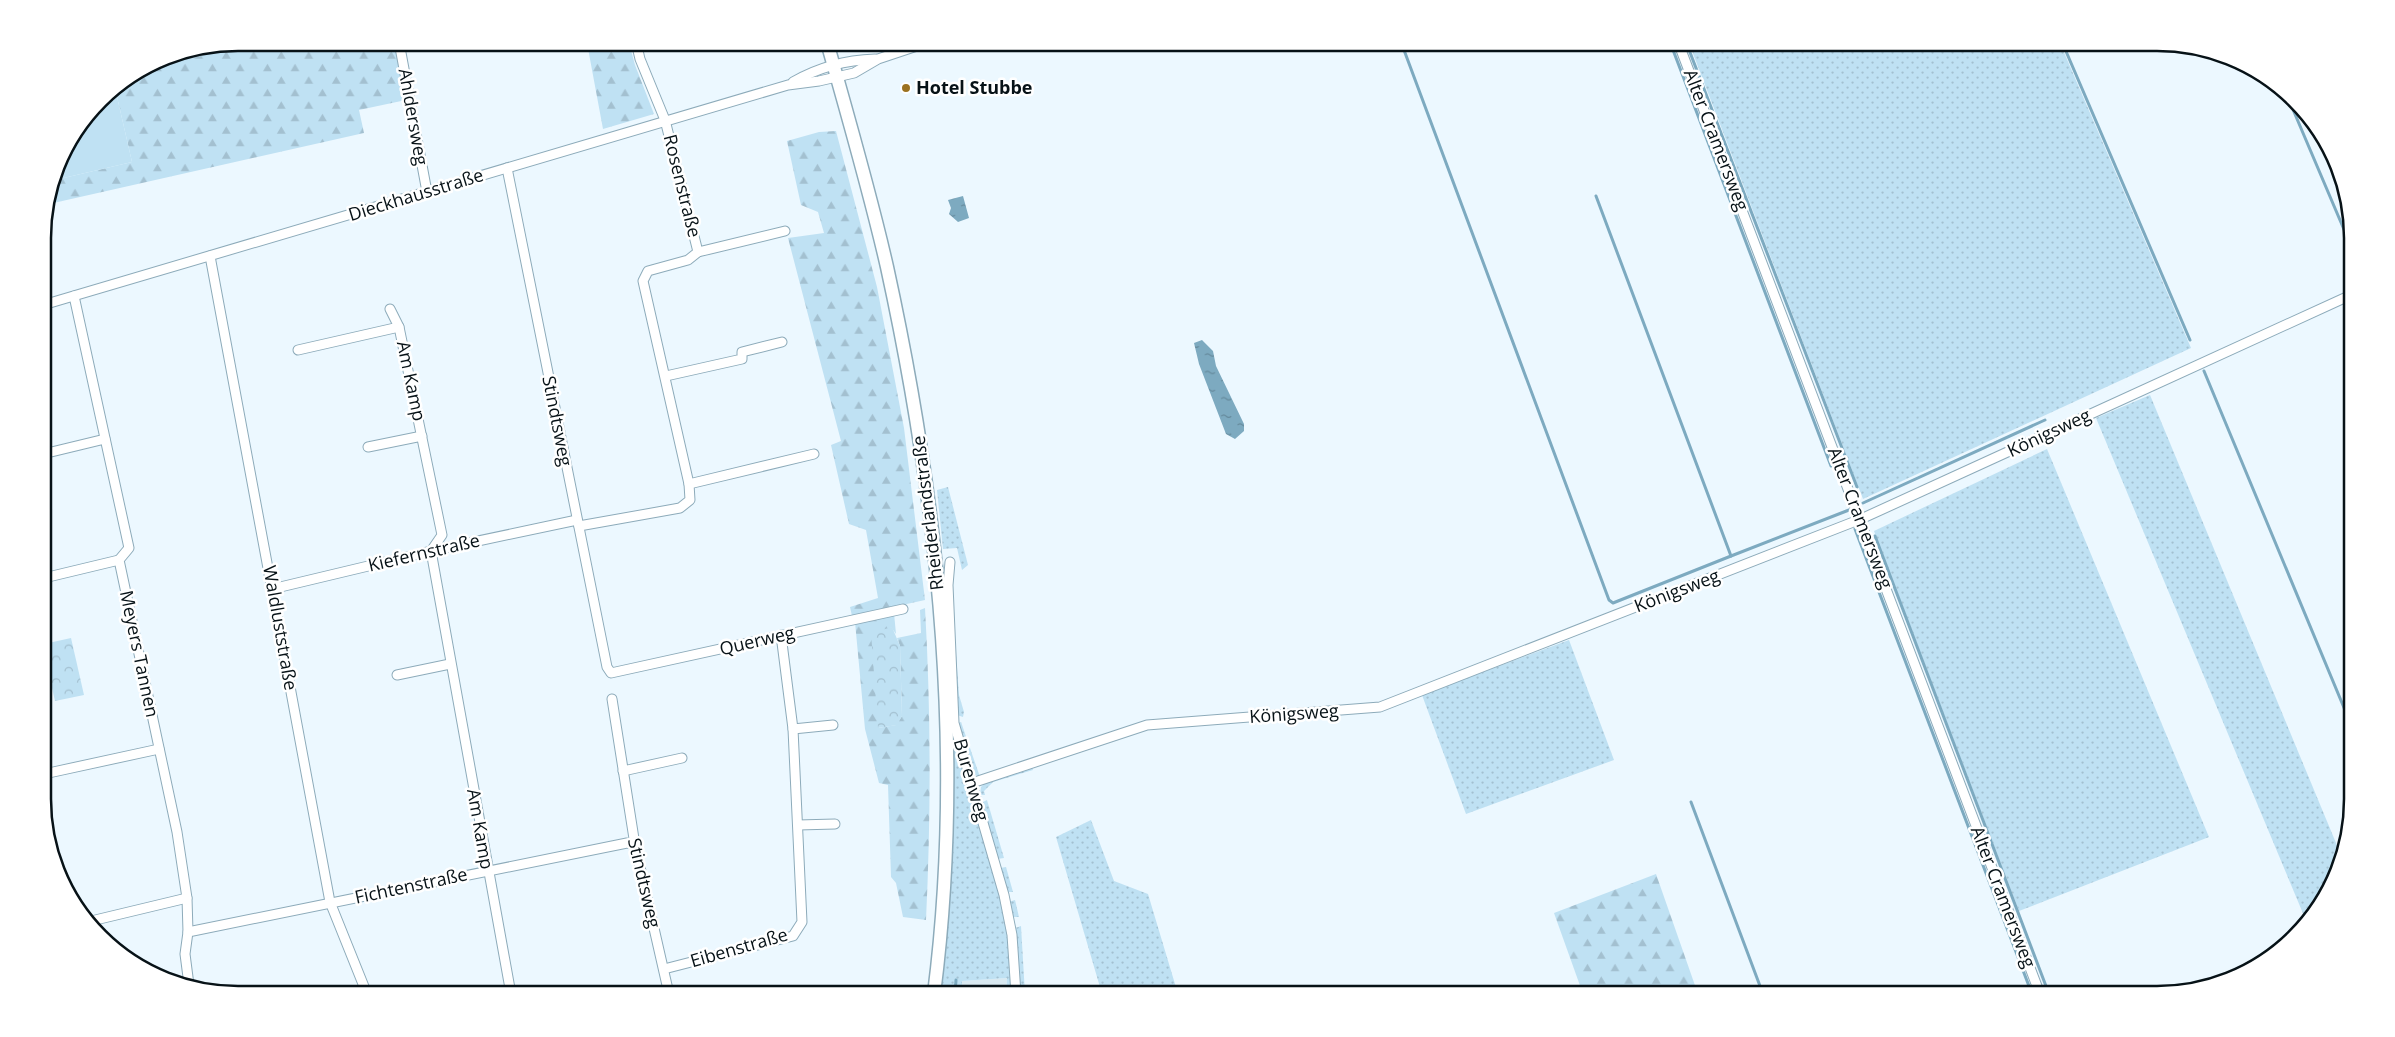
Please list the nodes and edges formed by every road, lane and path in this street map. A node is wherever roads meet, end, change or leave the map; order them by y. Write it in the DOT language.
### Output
graph roads {
  1 [pos="401,51"];
  2 [pos="638,51"];
  3 [pos="829,51"];
  4 [pos="900,51"];
  5 [pos="1681,51"];
  6 [pos="878,58"];
  7 [pos="833,64"];
  8 [pos="837,77"];
  9 [pos="788,85"];
  10 [pos="666,120"];
  11 [pos="506,168"];
  12 [pos="427,192"];
  13 [pos="785,231"];
  14 [pos="698,252"];
  15 [pos="210,256"];
  16 [pos="74,296"];
  17 [pos="2344,298"];
  18 [pos="51,303"];
  19 [pos="390,308"];
  20 [pos="399,327"];
  21 [pos="782,342"];
  22 [pos="298,350"];
  23 [pos="666,376"];
  24 [pos="422,436"];
  25 [pos="105,439"];
  26 [pos="368,447"];
  27 [pos="51,452"];
  28 [pos="814,454"];
  29 [pos="689,484"];
  30 [pos="1861,519"];
  31 [pos="578,523"];
  32 [pos="431,551"];
  33 [pos="119,560"];
  34 [pos="950,562"];
  35 [pos="51,576"];
  36 [pos="272,589"];
  37 [pos="903,609"];
  38 [pos="781,635"];
  39 [pos="450,664"];
  40 [pos="611,673"];
  41 [pos="397,675"];
  42 [pos="612,698"];
  43 [pos="833,725"];
  44 [pos="793,729"];
  45 [pos="159,749"];
  46 [pos="682,758"];
  47 [pos="623,771"];
  48 [pos="51,772"];
  49 [pos="972,783"];
  50 [pos="835,824"];
  51 [pos="798,825"];
  52 [pos="634,845"];
  53 [pos="488,870"];
  54 [pos="187,898"];
  55 [pos="330,902"];
  56 [pos="96,920"];
  57 [pos="188,932"];
  58 [pos="664,969"];
  59 [pos="188,979"];
  60 [pos="364,986"];
  61 [pos="509,986"];
  62 [pos="667,986"];
  63 [pos="935,986"];
  64 [pos="1015,986"];
  65 [pos="2037,986"];
  1 -- 12 [label="street, Ahldersweg"];
  2 -- 10 [label="street, Rosenstraße"];
  3 -- 7 [label="main road, Rheiderlandstraße"];
  4 -- 6 [label="street, Dieckhausstraße"];
  5 -- 30 [label="street, Alter Cramersweg"];
  6 -- 7 [label="street, Dieckhausstraße"];
  6 -- 8 [label="street, Dieckhausstraße"];
  7 -- 8 [label="main road, Rheiderlandstraße"];
  7 -- 9 [label="street, Dieckhausstraße"];
  8 -- 9 [label="street, Dieckhausstraße"];
  8 -- 63 [label="main road, Rheiderlandstraße"];
  9 -- 10 [label="street, Dieckhausstraße"];
  10 -- 11 [label="street, Dieckhausstraße"];
  10 -- 14 [label="street, Rosenstraße"];
  11 -- 12 [label="street, Dieckhausstraße"];
  11 -- 31 [label="street, Stindtsweg"];
  12 -- 15 [label="street, Dieckhausstraße"];
  13 -- 14 [label="street, Rosenstraße"];
  14 -- 23 [label="street, Rosenstraße"];
  15 -- 16 [label="street, Dieckhausstraße"];
  15 -- 36 [label="street, Waldluststraße"];
  16 -- 18 [label="street, Dieckhausstraße"];
  16 -- 25 [label="street"];
  17 -- 30 [label="street, Königsweg"];
  19 -- 20 [label="street, Am Kamp"];
  20 -- 22 [label="street, Am Kamp"];
  20 -- 24 [label="street, Am Kamp"];
  21 -- 23 [label="street"];
  23 -- 29 [label="street, Rosenstraße"];
  24 -- 26 [label="street, Am Kamp"];
  24 -- 32 [label="street, Am Kamp"];
  25 -- 27 [label="street"];
  25 -- 33 [label="street"];
  28 -- 29 [label="street"];
  29 -- 31 [label="street, Rosenstraße"];
  30 -- 49 [label="street, Königsweg"];
  30 -- 65 [label="street, Alter Cramersweg"];
  31 -- 32 [label="street, Kiefernstraße"];
  31 -- 40 [label="street, Stindtsweg"];
  32 -- 36 [label="street, Kiefernstraße"];
  32 -- 39 [label="street, Am Kamp"];
  33 -- 35 [label="street"];
  33 -- 45 [label="street, Meyers Tannen"];
  34 -- 49 [label="street, Burenweg"];
  36 -- 55 [label="street, Waldluststraße"];
  37 -- 38 [label="street, Querweg"];
  38 -- 40 [label="street, Querweg"];
  38 -- 44 [label="street, Eibenstraße"];
  39 -- 41 [label="street"];
  39 -- 53 [label="street, Am Kamp"];
  42 -- 47 [label="street, Stindtsweg"];
  43 -- 44 [label="street"];
  44 -- 51 [label="street, Eibenstraße"];
  45 -- 48 [label="street"];
  45 -- 54 [label="street, Meyers Tannen"];
  46 -- 47 [label="street"];
  47 -- 52 [label="street, Stindtsweg"];
  49 -- 64 [label="street, Burenweg"];
  50 -- 51 [label="street"];
  51 -- 58 [label="street, Eibenstraße"];
  52 -- 53 [label="street, Fichtenstraße"];
  52 -- 58 [label="street, Stindtsweg"];
  53 -- 55 [label="street, Fichtenstraße"];
  53 -- 61 [label="street, Am Kamp"];
  54 -- 56 [label="street"];
  54 -- 57 [label="street, Meyers Tannen"];
  55 -- 57 [label="street, Fichtenstraße"];
  55 -- 60 [label="street, Waldluststraße"];
  57 -- 59 [label="street, Meyers Tannen"];
  58 -- 62 [label="street, Stindtsweg"];
}
